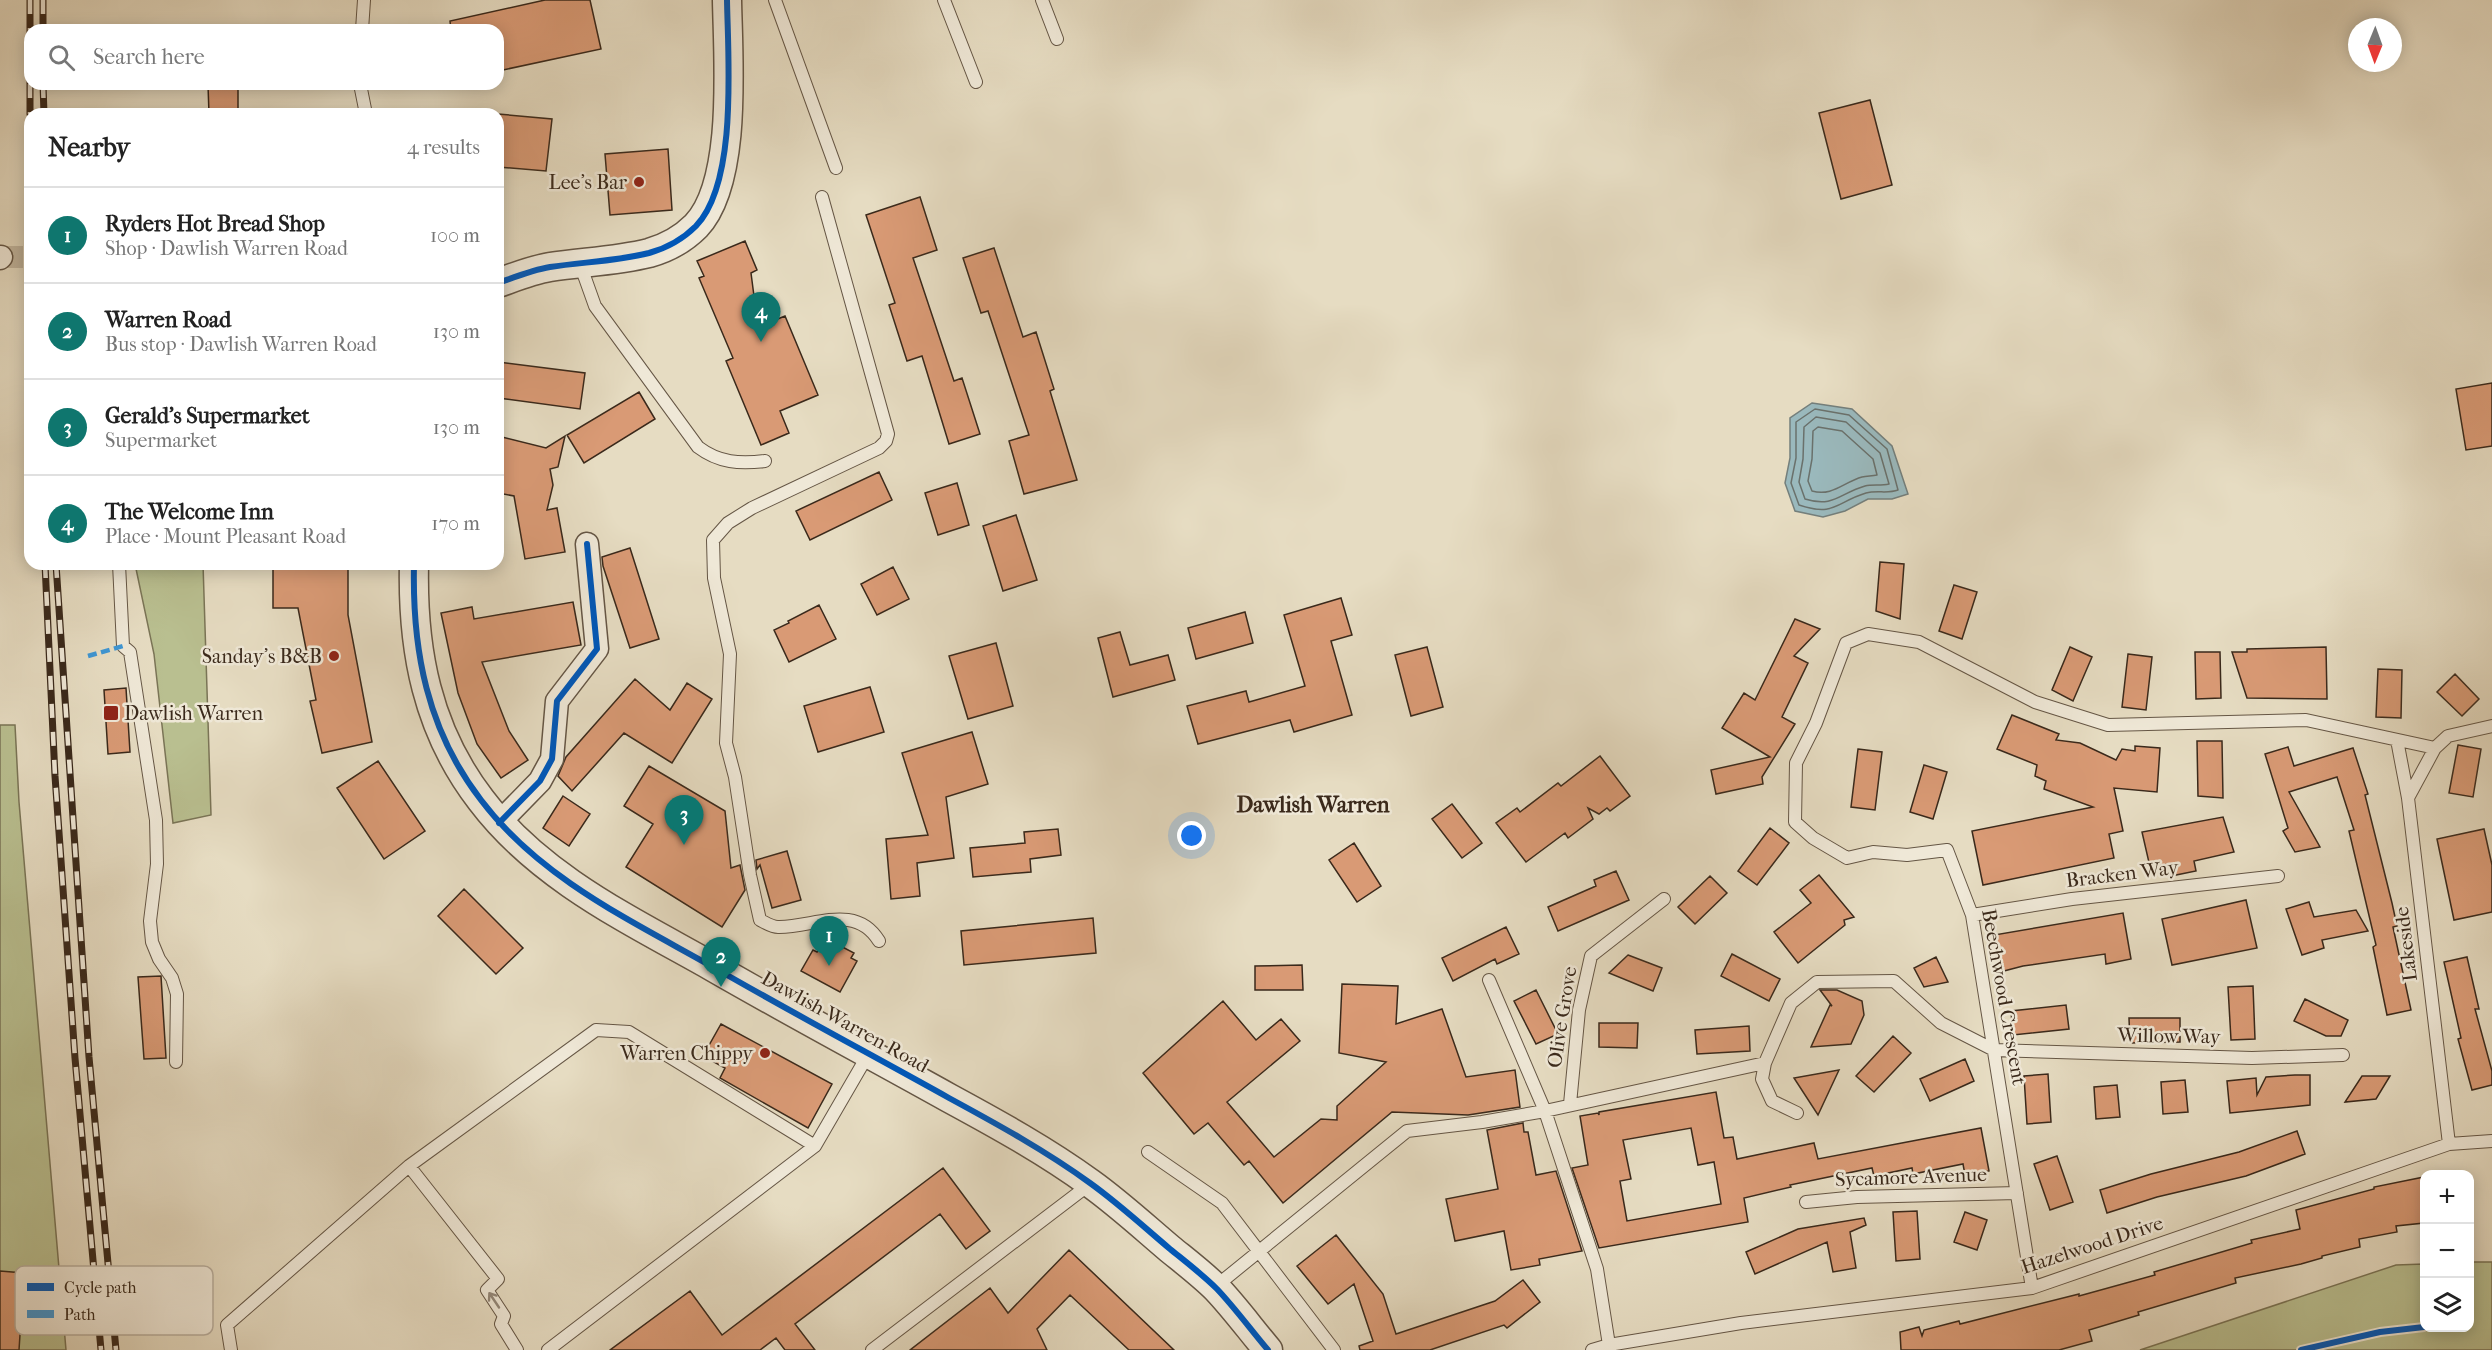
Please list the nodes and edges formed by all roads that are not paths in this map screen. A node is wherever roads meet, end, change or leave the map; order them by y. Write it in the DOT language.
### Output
graph roads {
  1 [pos="364,0"];
  2 [pos="727,0"];
  3 [pos="775,0"];
  4 [pos="944,0"];
  5 [pos="1042,0"];
  6 [pos="362,24"];
  7 [pos="1057,39"];
  8 [pos="976,82"];
  9 [pos="361,90"];
  10 [pos="365,108"];
  11 [pos="836,168"];
  12 [pos="822,197"];
  13 [pos="580,264"];
  14 [pos="504,281"];
  15 [pos="765,461"];
  16 [pos="587,544"];
  17 [pos="119,570"];
  18 [pos="414,570"];
  19 [pos="2492,726"];
  20 [pos="2397,740"];
  21 [pos="2435,748"];
  22 [pos="2408,798"];
  23 [pos="500,823"];
  24 [pos="2278,876"];
  25 [pos="1664,899"];
  26 [pos="1972,915"];
  27 [pos="879,942"];
  28 [pos="1489,980"];
  29 [pos="1994,1050"];
  30 [pos="869,1053"];
  31 [pos="2343,1055"];
  32 [pos="176,1062"];
  33 [pos="1765,1063"];
  34 [pos="1570,1104"];
  35 [pos="1545,1111"];
  36 [pos="1797,1113"];
  37 [pos="2492,1141"];
  38 [pos="2450,1144"];
  39 [pos="814,1146"];
  40 [pos="1148,1152"];
  41 [pos="409,1166"];
  42 [pos="1091,1184"];
  43 [pos="2017,1193"];
  44 [pos="1806,1202"];
  45 [pos="1260,1251"];
  46 [pos="1215,1287"];
  47 [pos="2032,1288"];
  48 [pos="1609,1345"];
  49 [pos="231,1350"];
  50 [pos="517,1350"];
  51 [pos="548,1350"];
  52 [pos="872,1350"];
  53 [pos="1268,1350"];
  54 [pos="1334,1350"];
  55 [pos="1592,1350"];
  1 -- 6 [label="lane"];
  2 -- 13 [label="street"];
  3 -- 11 [label="lane"];
  4 -- 8 [label="lane"];
  5 -- 7 [label="lane"];
  9 -- 10 [label="lane"];
  12 -- 27 [label="lane"];
  13 -- 14 [label="street"];
  13 -- 15 [label="lane"];
  16 -- 23 [label="street"];
  17 -- 32 [label="lane"];
  18 -- 23 [label="street, Dawlish Warren Road"];
  19 -- 21 [label="lane"];
  20 -- 21 [label="lane"];
  20 -- 22 [label="lane, Lakeside"];
  20 -- 26 [label="lane, Beechwood Crescent"];
  21 -- 22 [label="lane"];
  22 -- 38 [label="lane, Lakeside"];
  23 -- 30 [label="street, Dawlish Warren Road"];
  24 -- 26 [label="lane, Bracken Way"];
  25 -- 34 [label="lane, Olive Grove"];
  26 -- 29 [label="lane, Beechwood Crescent"];
  28 -- 35 [label="lane"];
  29 -- 31 [label="lane, Willow Way"];
  29 -- 33 [label="lane"];
  29 -- 43 [label="lane, Beechwood Crescent"];
  30 -- 39 [label="lane"];
  30 -- 42 [label="street, Dawlish Warren Road"];
  33 -- 34 [label="lane"];
  33 -- 36 [label="lane"];
  34 -- 35 [label="lane"];
  35 -- 45 [label="lane"];
  35 -- 48 [label="lane"];
  37 -- 38 [label="lane, Hazelwood Drive"];
  38 -- 47 [label="lane, Hazelwood Drive"];
  39 -- 41 [label="lane"];
  39 -- 51 [label="lane"];
  40 -- 45 [label="lane"];
  41 -- 49 [label="lane"];
  50 -- 41 [label="lane, one-way"];
  42 -- 46 [label="street, Dawlish Warren Road"];
  42 -- 52 [label="lane"];
  43 -- 44 [label="lane, Sycamore Avenue"];
  43 -- 47 [label="lane, Beechwood Crescent"];
  45 -- 46 [label="lane"];
  45 -- 54 [label="lane"];
  46 -- 53 [label="street, Dawlish Warren Road"];
  47 -- 48 [label="lane, Hazelwood Drive"];
  48 -- 55 [label="lane, Hazelwood Drive"];
}
